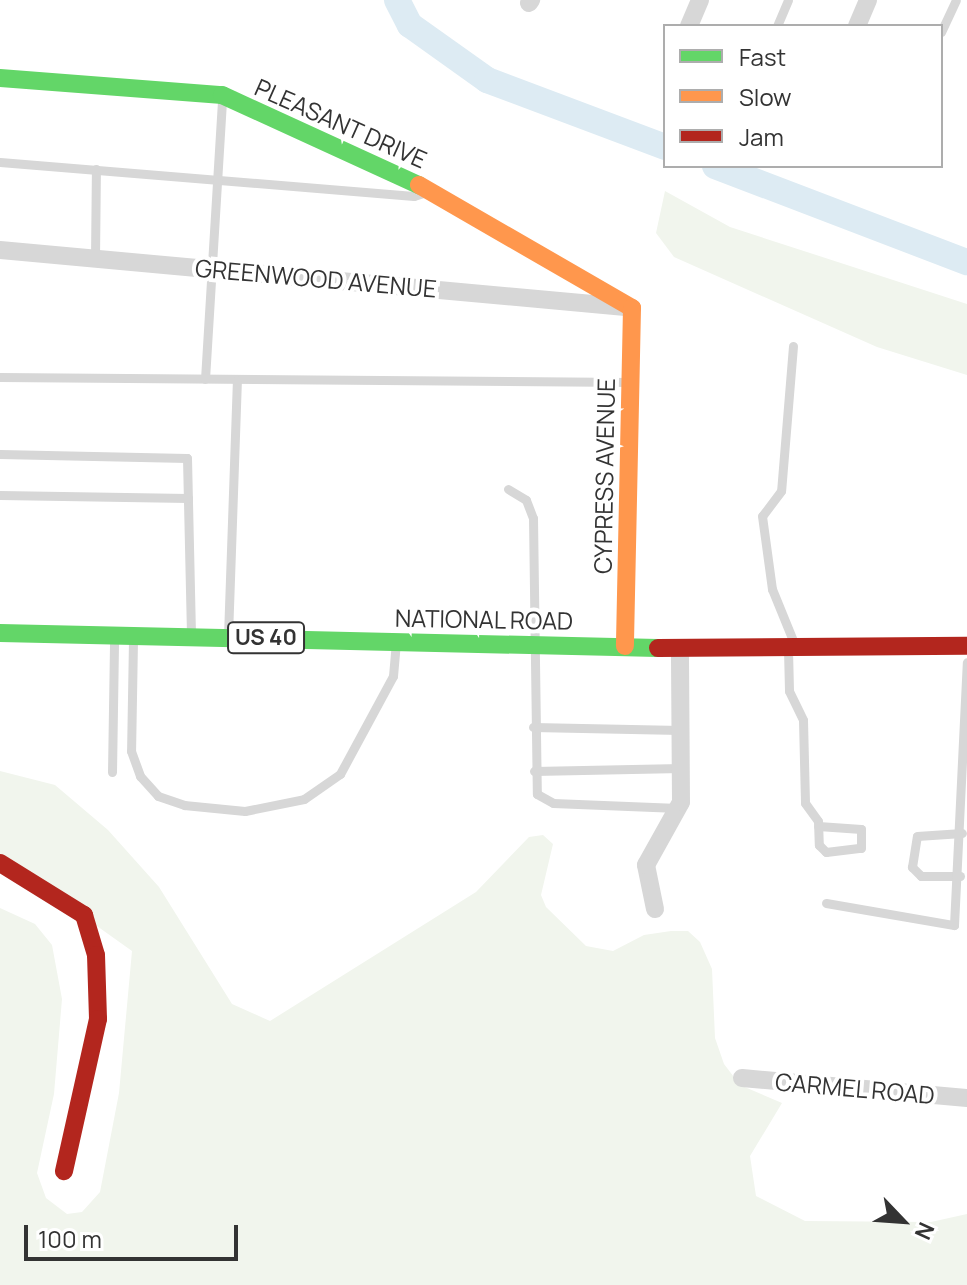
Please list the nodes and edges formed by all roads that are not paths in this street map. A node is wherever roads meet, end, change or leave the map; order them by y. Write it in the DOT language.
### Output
graph roads {
  1 [pos="700,0"];
  2 [pos="788,0"];
  3 [pos="868,0"];
  4 [pos="956,0"];
  5 [pos="690,24"];
  6 [pos="778,24"];
  7 [pos="858,24"];
  8 [pos="943,28"];
  9 [pos="0,78"];
  10 [pos="222,95"];
  11 [pos="0,162"];
  12 [pos="96,169"];
  13 [pos="217,179"];
  14 [pos="430,190"];
  15 [pos="0,250"];
  16 [pos="95,258"];
  17 [pos="211,268"];
  18 [pos="632,308"];
  19 [pos="793,346"];
  20 [pos="0,377"];
  21 [pos="205,379"];
  22 [pos="237,380"];
  23 [pos="630,382"];
  24 [pos="0,454"];
  25 [pos="508,489"];
  26 [pos="0,495"];
  27 [pos="188,498"];
  28 [pos="123,635"];
  29 [pos="1,636"];
  30 [pos="191,636"];
  31 [pos="228,637"];
  32 [pos="396,640"];
  33 [pos="533,644"];
  34 [pos="625,646"];
  35 [pos="792,646"];
  36 [pos="967,646"];
  37 [pos="680,648"];
  38 [pos="967,662"];
  39 [pos="533,727"];
  40 [pos="680,730"];
  41 [pos="681,768"];
  42 [pos="534,771"];
  43 [pos="112,772"];
  44 [pos="678,808"];
  45 [pos="818,826"];
  46 [pos="962,833"];
  47 [pos="0,863"];
  48 [pos="960,876"];
  49 [pos="826,903"];
  50 [pos="655,909"];
  51 [pos="742,1078"];
  52 [pos="967,1098"];
  53 [pos="64,1171"];
  1 -- 5 [label="street"];
  2 -- 6 [label="lane"];
  3 -- 7 [label="street"];
  4 -- 8 [label="lane"];
  9 -- 10 [label="street, PLEASANT DRIVE"];
  10 -- 13 [label="lane"];
  10 -- 14 [label="street, PLEASANT DRIVE"];
  11 -- 12 [label="lane"];
  12 -- 13 [label="lane"];
  12 -- 16 [label="lane"];
  13 -- 14 [label="lane"];
  13 -- 17 [label="lane"];
  14 -- 18 [label="street, PLEASANT DRIVE"];
  15 -- 16 [label="street, GREENWOOD AVENUE"];
  16 -- 17 [label="street, GREENWOOD AVENUE"];
  17 -- 18 [label="street, GREENWOOD AVENUE"];
  17 -- 21 [label="lane"];
  18 -- 23 [label="street, CYPRESS AVENUE"];
  19 -- 35 [label="lane"];
  20 -- 21 [label="lane"];
  21 -- 22 [label="lane"];
  22 -- 23 [label="lane"];
  22 -- 31 [label="lane"];
  23 -- 34 [label="street, CYPRESS AVENUE"];
  24 -- 27 [label="lane"];
  25 -- 33 [label="lane"];
  26 -- 27 [label="lane"];
  27 -- 30 [label="lane"];
  28 -- 29 [label="street, NATIONAL ROAD / US 40"];
  28 -- 30 [label="street, NATIONAL ROAD / US 40"];
  28 -- 32 [label="lane"];
  28 -- 43 [label="lane"];
  30 -- 31 [label="street, NATIONAL ROAD / US 40"];
  31 -- 32 [label="street, NATIONAL ROAD / US 40"];
  32 -- 33 [label="street, NATIONAL ROAD / US 40"];
  33 -- 34 [label="street, NATIONAL ROAD / US 40"];
  33 -- 39 [label="lane"];
  34 -- 37 [label="street, NATIONAL ROAD / US 40"];
  35 -- 36 [label="street, NATIONAL ROAD / US 40"];
  35 -- 37 [label="street, NATIONAL ROAD / US 40"];
  35 -- 45 [label="lane"];
  37 -- 40 [label="street"];
  38 -- 46 [label="lane"];
  39 -- 40 [label="lane"];
  39 -- 42 [label="lane"];
  40 -- 41 [label="street"];
  41 -- 42 [label="lane"];
  41 -- 44 [label="street"];
  42 -- 44 [label="lane"];
  44 -- 50 [label="street"];
  45 -- 45 [label="lane"];
  46 -- 48 [label="lane"];
  46 -- 48 [label="lane"];
  47 -- 53 [label="street"];
  48 -- 49 [label="lane"];
  51 -- 52 [label="street, CARMEL ROAD"];
}
